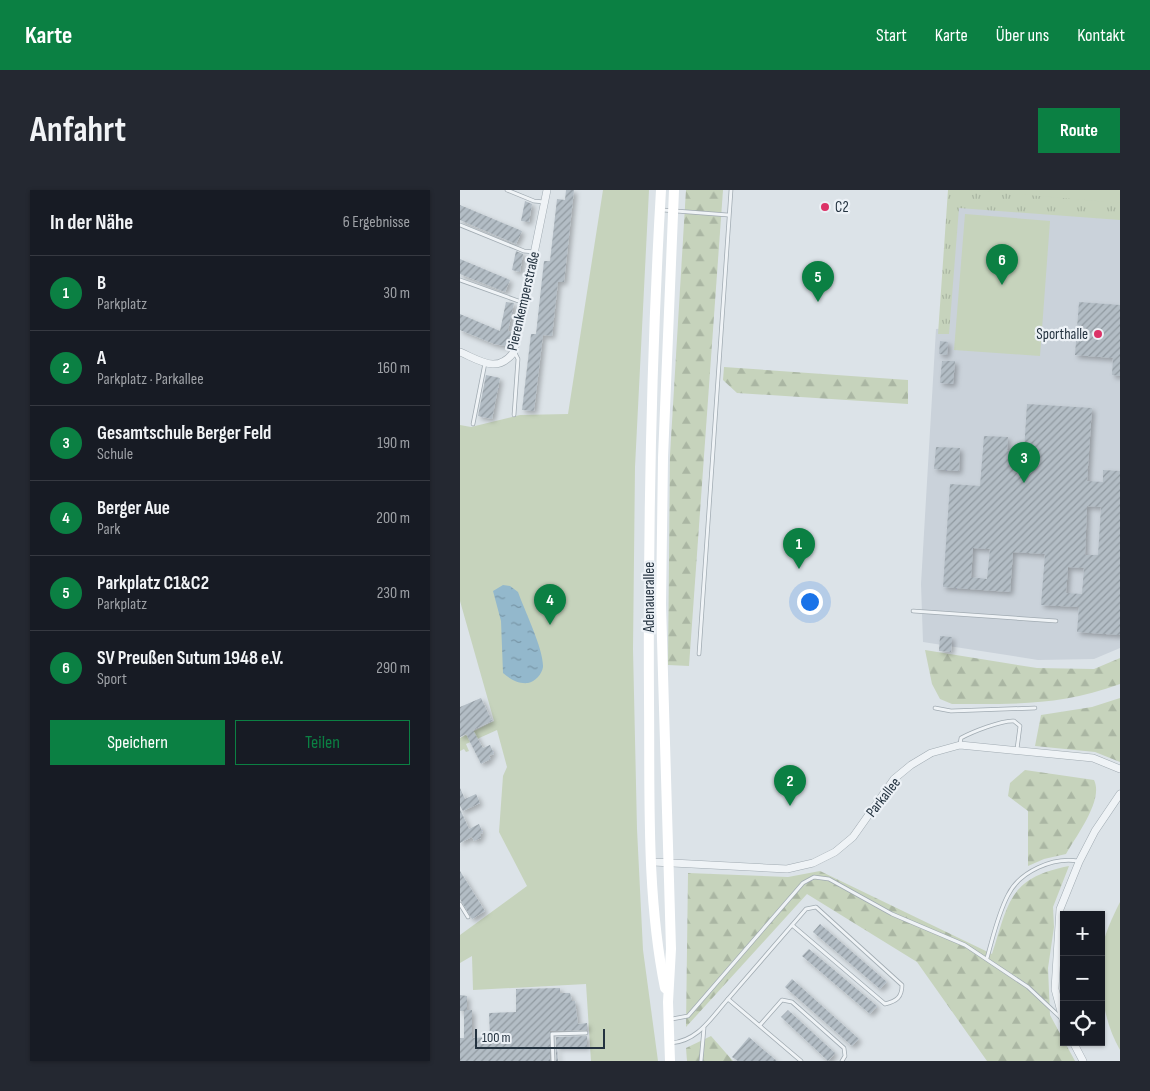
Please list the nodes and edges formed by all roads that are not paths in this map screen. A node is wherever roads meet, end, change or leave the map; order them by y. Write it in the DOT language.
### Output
graph roads {
  1 [pos="507,190"];
  2 [pos="547,190"];
  3 [pos="661,190"];
  4 [pos="674,190"];
  5 [pos="732,190"];
  6 [pos="545,202"];
  7 [pos="660,210"];
  8 [pos="673,211"];
  9 [pos="728,215"];
  10 [pos="460,225"];
  11 [pos="534,253"];
  12 [pos="460,280"];
  13 [pos="525,303"];
  14 [pos="460,352"];
  15 [pos="514,352"];
  16 [pos="485,362"];
  17 [pos="514,415"];
  18 [pos="473,424"];
  19 [pos="913,611"];
  20 [pos="1056,621"];
  21 [pos="699,654"];
  22 [pos="935,708"];
  23 [pos="1034,708"];
  24 [pos="960,745"];
  25 [pos="1017,749"];
  26 [pos="1120,769"];
  27 [pos="1120,794"];
  28 [pos="652,862"];
  29 [pos="1079,862"];
  30 [pos="668,863"];
  31 [pos="460,904"];
  32 [pos="468,917"];
  33 [pos="792,925"];
  34 [pos="986,958"];
  35 [pos="728,998"];
  36 [pos="668,1002"];
  37 [pos="1060,1009"];
  38 [pos="668,1018"];
  39 [pos="1060,1018"];
  40 [pos="760,1025"];
  41 [pos="704,1028"];
  42 [pos="586,1033"];
  43 [pos="670,1044"];
  44 [pos="1075,1046"];
  45 [pos="553,1061"];
  46 [pos="670,1061"];
  47 [pos="701,1061"];
  48 [pos="800,1061"];
  49 [pos="842,1061"];
  50 [pos="1083,1061"];
  1 -- 6 [label="lane"];
  2 -- 6 [label="street, Pierenkemperstraße"];
  3 -- 7 [label="main road, Adenauerallee"];
  4 -- 8 [label="main road, Adenauerallee"];
  5 -- 9 [label="lane"];
  6 -- 11 [label="street, Pierenkemperstraße"];
  7 -- 8 [label="lane"];
  7 -- 28 [label="main road, Adenauerallee"];
  8 -- 9 [label="lane"];
  8 -- 30 [label="main road, Adenauerallee"];
  9 -- 21 [label="lane"];
  10 -- 11 [label="lane"];
  11 -- 13 [label="street, Pierenkemperstraße"];
  12 -- 13 [label="lane"];
  13 -- 15 [label="street, Pierenkemperstraße"];
  14 -- 16 [label="street, Pierenkemperstraße"];
  15 -- 16 [label="street, Pierenkemperstraße"];
  15 -- 17 [label="lane"];
  16 -- 18 [label="lane"];
  19 -- 20 [label="lane"];
  22 -- 23 [label="lane"];
  24 -- 25 [label="street, Parkallee"];
  24 -- 25 [label="lane"];
  24 -- 30 [label="street, Parkallee"];
  25 -- 26 [label="street, Parkallee"];
  27 -- 29 [label="street"];
  28 -- 30 [label="street, Parkallee"];
  28 -- 36 [label="main road, Adenauerallee"];
  29 -- 34 [label="lane"];
  29 -- 37 [label="street"];
  30 -- 36 [label="main road, Adenauerallee"];
  31 -- 32 [label="lane"];
  33 -- 33 [label="lane"];
  33 -- 35 [label="lane"];
  34 -- 38 [label="lane"];
  34 -- 39 [label="lane"];
  35 -- 40 [label="lane"];
  35 -- 41 [label="lane"];
  36 -- 38 [label="main road, Adenauerallee"];
  38 -- 43 [label="main road, Adenauerallee"];
  40 -- 48 [label="lane"];
  40 -- 49 [label="lane"];
  41 -- 43 [label="lane"];
  41 -- 47 [label="lane"];
  42 -- 45 [label="lane"];
  43 -- 46 [label="main road, Adenauerallee"];
  44 -- 50 [label="street"];
}
